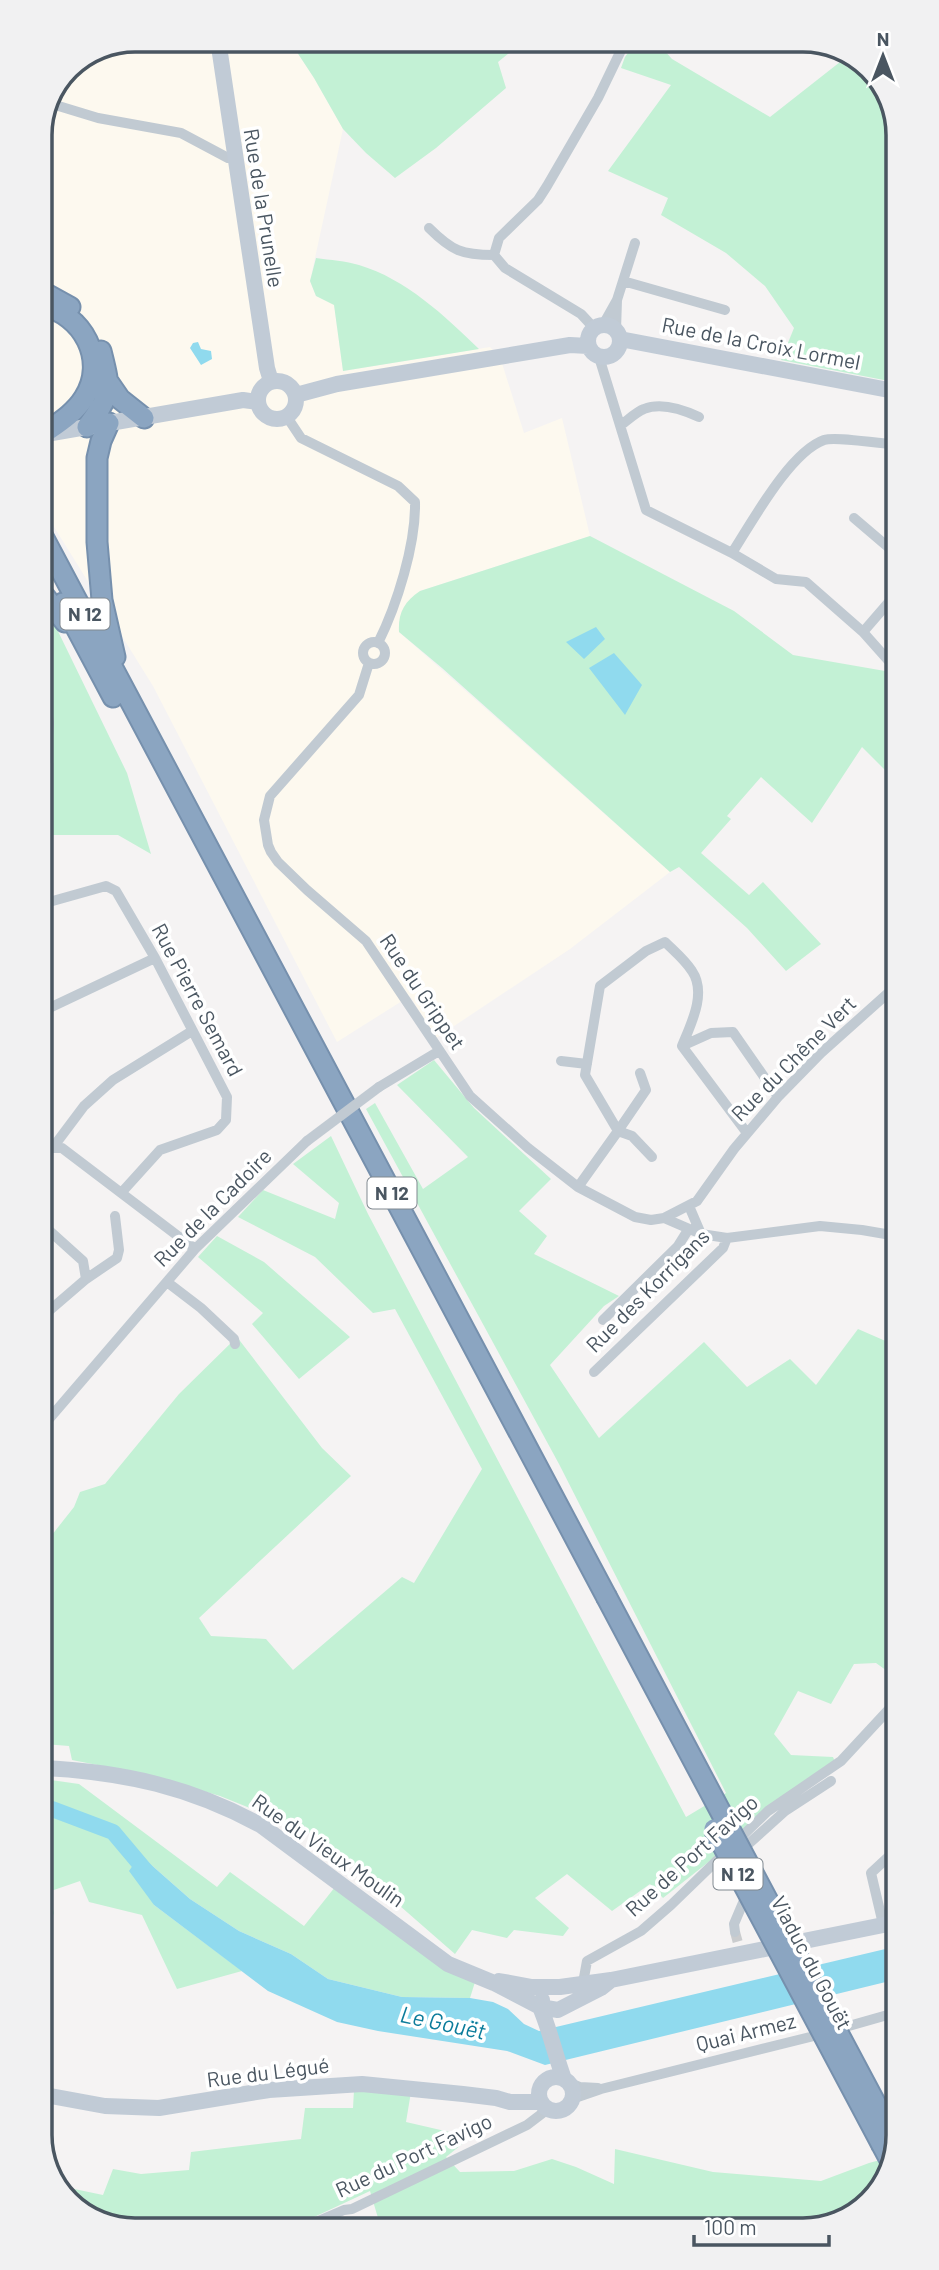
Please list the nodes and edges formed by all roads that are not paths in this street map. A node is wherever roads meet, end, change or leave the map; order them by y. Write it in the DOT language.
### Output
graph roads {
  1 [pos="220,53"];
  2 [pos="620,53"];
  3 [pos="58,106"];
  4 [pos="234,157"];
  5 [pos="429,228"];
  6 [pos="635,243"];
  7 [pos="494,254"];
  8 [pos="623,281"];
  9 [pos="53,296"];
  10 [pos="53,309"];
  11 [pos="725,310"];
  12 [pos="608,331"];
  13 [pos="594,351"];
  14 [pos="271,381"];
  15 [pos="109,383"];
  16 [pos="886,389"];
  17 [pos="296,395"];
  18 [pos="258,402"];
  19 [pos="699,417"];
  20 [pos="144,418"];
  21 [pos="289,421"];
  22 [pos="110,423"];
  23 [pos="621,425"];
  24 [pos="53,426"];
  25 [pos="87,427"];
  26 [pos="53,432"];
  27 [pos="886,443"];
  28 [pos="854,517"];
  29 [pos="886,545"];
  30 [pos="732,553"];
  31 [pos="53,557"];
  32 [pos="53,581"];
  33 [pos="886,605"];
  34 [pos="53,607"];
  35 [pos="863,632"];
  36 [pos="886,658"];
  37 [pos="114,684"];
  38 [pos="53,901"];
  39 [pos="155,958"];
  40 [pos="886,995"];
  41 [pos="53,1006"];
  42 [pos="192,1031"];
  43 [pos="682,1046"];
  44 [pos="439,1051"];
  45 [pos="561,1060"];
  46 [pos="587,1064"];
  47 [pos="640,1073"];
  48 [pos="778,1097"];
  49 [pos="618,1131"];
  50 [pos="747,1133"];
  51 [pos="52,1143"];
  52 [pos="52,1147"];
  53 [pos="652,1157"];
  54 [pos="579,1187"];
  55 [pos="122,1192"];
  56 [pos="689,1206"];
  57 [pos="115,1216"];
  58 [pos="664,1218"];
  59 [pos="688,1230"];
  60 [pos="52,1234"];
  61 [pos="701,1234"];
  62 [pos="886,1234"];
  63 [pos="727,1238"];
  64 [pos="195,1249"];
  65 [pos="86,1279"];
  66 [pos="167,1282"];
  67 [pos="52,1308"];
  68 [pos="603,1320"];
  69 [pos="235,1344"];
  70 [pos="594,1371"];
  71 [pos="52,1415"];
  72 [pos="600,1599"];
  73 [pos="886,1712"];
  74 [pos="52,1769"];
  75 [pos="831,1781"];
  76 [pos="886,1859"];
  77 [pos="886,1910"];
  78 [pos="886,1924"];
  79 [pos="738,1943"];
  80 [pos="611,1980"];
  81 [pos="494,1983"];
  82 [pos="583,1983"];
  83 [pos="553,1987"];
  84 [pos="549,2008"];
  85 [pos="886,2015"];
  86 [pos="556,2061"];
  87 [pos="566,2081"];
  88 [pos="601,2089"];
  89 [pos="543,2095"];
  90 [pos="52,2096"];
  91 [pos="572,2099"];
  92 [pos="886,2125"];
  93 [pos="885,2150"];
  94 [pos="327,2217"];
  1 -- 4 [label="street, Rue de la Prunelle"];
  2 -- 7 [label="street"];
  3 -- 4 [label="street"];
  4 -- 14 [label="street, Rue de la Prunelle"];
  5 -- 7 [label="street"];
  6 -- 8 [label="street"];
  7 -- 12 [label="street"];
  8 -- 11 [label="street"];
  8 -- 12 [label="street"];
  9 -- 15 [label="highway"];
  10 -- 24 [label="highway"];
  12 -- 13 [label="street"];
  12 -- 13 [label="street"];
  12 -- 16 [label="street, Rue de la Croix Lormel"];
  13 -- 17 [label="street"];
  13 -- 23 [label="street"];
  14 -- 17 [label="street"];
  14 -- 18 [label="street"];
  15 -- 20 [label="highway"];
  15 -- 25 [label="highway"];
  17 -- 21 [label="street"];
  18 -- 20 [label="street"];
  18 -- 21 [label="street"];
  19 -- 23 [label="street"];
  20 -- 22 [label="street"];
  21 -- 44 [label="street, Rue du Grippet"];
  22 -- 25 [label="street"];
  22 -- 37 [label="highway"];
  23 -- 30 [label="street"];
  25 -- 26 [label="street"];
  27 -- 30 [label="street"];
  28 -- 29 [label="street"];
  30 -- 35 [label="street"];
  31 -- 37 [label="highway, N 12"];
  32 -- 37 [label="highway, N 12"];
  33 -- 35 [label="street"];
  34 -- 37 [label="highway"];
  35 -- 36 [label="street"];
  37 -- 72 [label="highway, N 12"];
  38 -- 39 [label="street, Rue Pierre Semard"];
  39 -- 41 [label="street"];
  39 -- 42 [label="street, Rue Pierre Semard"];
  40 -- 48 [label="street, Rue du Chêne Vert"];
  42 -- 51 [label="street"];
  42 -- 55 [label="street, Rue Pierre Semard"];
  43 -- 46 [label="street"];
  43 -- 48 [label="street"];
  43 -- 50 [label="street"];
  44 -- 54 [label="street, Rue du Grippet"];
  44 -- 64 [label="street, Rue de la Cadoire, bridge"];
  45 -- 46 [label="street"];
  46 -- 49 [label="street"];
  47 -- 49 [label="street"];
  48 -- 50 [label="street, Rue du Chêne Vert"];
  49 -- 53 [label="street"];
  49 -- 54 [label="street"];
  50 -- 56 [label="street, Rue du Chêne Vert"];
  52 -- 55 [label="street"];
  54 -- 58 [label="street, Rue du Grippet"];
  55 -- 64 [label="street"];
  56 -- 58 [label="street, Rue du Chêne Vert"];
  56 -- 61 [label="street"];
  57 -- 65 [label="street"];
  58 -- 59 [label="street, Rue du Grippet"];
  59 -- 61 [label="street, Rue du Grippet"];
  59 -- 68 [label="street"];
  60 -- 65 [label="street"];
  61 -- 63 [label="street, Rue du Grippet"];
  62 -- 63 [label="street, Rue du Grippet"];
  63 -- 70 [label="street, Rue des Korrigans"];
  64 -- 66 [label="street, Rue de la Cadoire"];
  65 -- 67 [label="street"];
  66 -- 69 [label="street"];
  66 -- 71 [label="street, Rue de la Cadoire"];
  72 -- 92 [label="highway, Viaduc du Gouët / N 12, bridge"];
  72 -- 93 [label="highway, Viaduc du Gouët / N 12, bridge"];
  73 -- 82 [label="street, Rue de Port Favigo"];
  74 -- 81 [label="street, Rue du Vieux Moulin"];
  75 -- 79 [label="street"];
  76 -- 77 [label="street"];
  78 -- 79 [label="street"];
  79 -- 80 [label="street"];
  80 -- 82 [label="street, Rue du Vieux Moulin"];
  80 -- 84 [label="street"];
  81 -- 83 [label="street, Rue du Vieux Moulin"];
  81 -- 84 [label="street, Rue du Vieux Moulin"];
  82 -- 83 [label="street, Rue du Vieux Moulin"];
  83 -- 84 [label="street"];
  84 -- 86 [label="street"];
  85 -- 88 [label="street, Quai Armez"];
  86 -- 87 [label="street"];
  86 -- 89 [label="street"];
  87 -- 88 [label="street, Quai Armez"];
  87 -- 89 [label="street"];
  87 -- 91 [label="street"];
  88 -- 91 [label="street, Quai Armez"];
  89 -- 90 [label="street, Rue du Légué"];
  89 -- 91 [label="street"];
  89 -- 94 [label="street, Rue du Port Favigo"];
}
